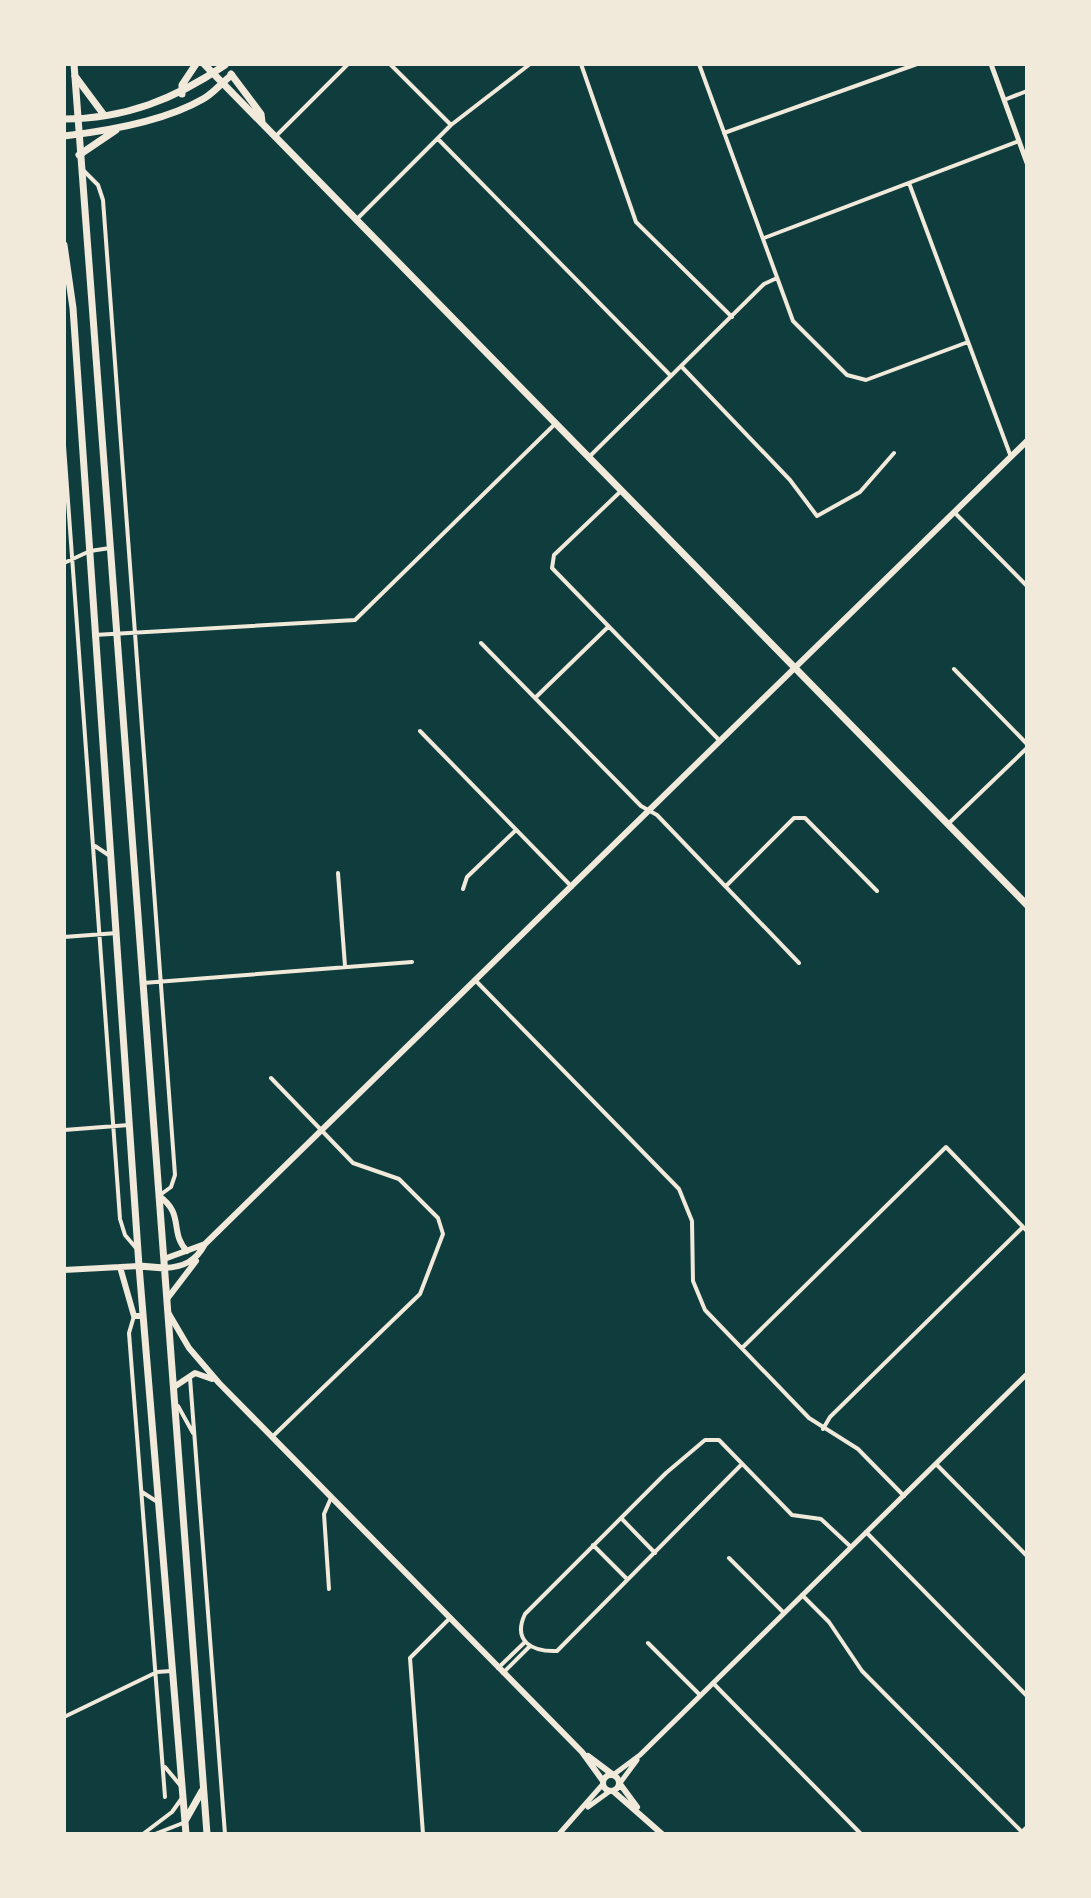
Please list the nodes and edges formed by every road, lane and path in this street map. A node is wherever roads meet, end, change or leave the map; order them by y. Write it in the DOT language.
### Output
graph roads {
  1 [pos="74,64"];
  2 [pos="196,64"];
  3 [pos="204,64"];
  4 [pos="348,64"];
  5 [pos="390,64"];
  6 [pos="530,64"];
  7 [pos="581,64"];
  8 [pos="699,64"];
  9 [pos="917,64"];
  10 [pos="991,64"];
  11 [pos="224,65"];
  12 [pos="212,74"];
  13 [pos="232,75"];
  14 [pos="75,76"];
  15 [pos="220,84"];
  16 [pos="1027,91"];
  17 [pos="182,94"];
  18 [pos="1004,100"];
  19 [pos="104,115"];
  20 [pos="64,119"];
  21 [pos="76,119"];
  22 [pos="262,122"];
  23 [pos="451,125"];
  24 [pos="117,128"];
  25 [pos="724,133"];
  26 [pos="77,134"];
  27 [pos="64,136"];
  28 [pos="276,136"];
  29 [pos="438,139"];
  30 [pos="1019,141"];
  31 [pos="79,155"];
  32 [pos="1027,163"];
  33 [pos="80,168"];
  34 [pos="909,183"];
  35 [pos="356,220"];
  36 [pos="764,238"];
  37 [pos="64,245"];
  38 [pos="777,278"];
  39 [pos="732,317"];
  40 [pos="968,342"];
  41 [pos="681,366"];
  42 [pos="671,376"];
  43 [pos="555,424"];
  44 [pos="1027,441"];
  45 [pos="64,446"];
  46 [pos="894,453"];
  47 [pos="589,457"];
  48 [pos="1011,457"];
  49 [pos="621,491"];
  50 [pos="954,512"];
  51 [pos="111,548"];
  52 [pos="90,551"];
  53 [pos="71,559"];
  54 [pos="64,563"];
  55 [pos="1027,586"];
  56 [pos="608,627"];
  57 [pos="133,633"];
  58 [pos="117,634"];
  59 [pos="94,635"];
  60 [pos="481,643"];
  61 [pos="794,669"];
  62 [pos="954,669"];
  63 [pos="535,698"];
  64 [pos="420,731"];
  65 [pos="720,741"];
  66 [pos="1027,746"];
  67 [pos="650,811"];
  68 [pos="948,824"];
  69 [pos="516,830"];
  70 [pos="95,846"];
  71 [pos="112,858"];
  72 [pos="338,873"];
  73 [pos="572,887"];
  74 [pos="726,887"];
  75 [pos="463,889"];
  76 [pos="877,891"];
  77 [pos="1027,905"];
  78 [pos="117,933"];
  79 [pos="101,934"];
  80 [pos="64,937"];
  81 [pos="412,962"];
  82 [pos="799,963"];
  83 [pos="345,966"];
  84 [pos="476,981"];
  85 [pos="162,982"];
  86 [pos="143,983"];
  87 [pos="271,1078"];
  88 [pos="132,1125"];
  89 [pos="112,1126"];
  90 [pos="64,1130"];
  91 [pos="322,1132"];
  92 [pos="159,1196"];
  93 [pos="1025,1229"];
  94 [pos="205,1244"];
  95 [pos="138,1249"];
  96 [pos="187,1251"];
  97 [pos="199,1254"];
  98 [pos="164,1263"];
  99 [pos="139,1266"];
  100 [pos="120,1267"];
  101 [pos="64,1270"];
  102 [pos="167,1299"];
  103 [pos="168,1311"];
  104 [pos="138,1316"];
  105 [pos="742,1348"];
  106 [pos="1027,1374"];
  107 [pos="190,1375"];
  108 [pos="219,1383"];
  109 [pos="174,1387"];
  110 [pos="175,1400"];
  111 [pos="823,1429"];
  112 [pos="194,1434"];
  113 [pos="272,1437"];
  114 [pos="936,1464"];
  115 [pos="741,1465"];
  116 [pos="142,1492"];
  117 [pos="904,1496"];
  118 [pos="331,1498"];
  119 [pos="161,1504"];
  120 [pos="621,1518"];
  121 [pos="866,1532"];
  122 [pos="593,1545"];
  123 [pos="851,1547"];
  124 [pos="655,1553"];
  125 [pos="1027,1556"];
  126 [pos="729,1558"];
  127 [pos="627,1579"];
  128 [pos="329,1589"];
  129 [pos="802,1595"];
  130 [pos="784,1613"];
  131 [pos="450,1618"];
  132 [pos="524,1643"];
  133 [pos="648,1643"];
  134 [pos="529,1647"];
  135 [pos="501,1670"];
  136 [pos="173,1671"];
  137 [pos="157,1672"];
  138 [pos="713,1683"];
  139 [pos="701,1695"];
  140 [pos="1027,1696"];
  141 [pos="64,1717"];
  142 [pos="582,1752"];
  143 [pos="640,1755"];
  144 [pos="164,1766"];
  145 [pos="612,1775"];
  146 [pos="603,1782"];
  147 [pos="620,1784"];
  148 [pos="182,1787"];
  149 [pos="203,1789"];
  150 [pos="611,1791"];
  151 [pos="165,1797"];
  152 [pos="183,1797"];
  153 [pos="582,1811"];
  154 [pos="645,1817"];
  155 [pos="185,1821"];
  156 [pos="1027,1827"];
  157 [pos="1021,1833"];
  158 [pos="143,1834"];
  159 [pos="155,1834"];
  160 [pos="186,1834"];
  161 [pos="207,1834"];
  162 [pos="225,1834"];
  163 [pos="423,1834"];
  164 [pos="559,1834"];
  165 [pos="662,1834"];
  166 [pos="861,1834"];
  1 -- 14 [label="main road"];
  2 -- 17 [label="main road"];
  3 -- 12 [label="main road"];
  4 -- 28 [label="street"];
  5 -- 23 [label="street"];
  6 -- 23 [label="street"];
  7 -- 39 [label="street"];
  8 -- 25 [label="street"];
  9 -- 25 [label="street"];
  10 -- 18 [label="street"];
  11 -- 12 [label="main road"];
  11 -- 13 [label="main road"];
  12 -- 15 [label="main road"];
  12 -- 17 [label="main road"];
  13 -- 15 [label="main road"];
  13 -- 22 [label="main road"];
  14 -- 19 [label="main road"];
  14 -- 21 [label="main road"];
  15 -- 22 [label="main road"];
  15 -- 24 [label="main road"];
  16 -- 18 [label="street"];
  17 -- 19 [label="main road"];
  18 -- 30 [label="street"];
  19 -- 21 [label="main road"];
  20 -- 21 [label="main road"];
  21 -- 26 [label="main road"];
  22 -- 28 [label="main road"];
  23 -- 29 [label="street"];
  24 -- 26 [label="main road"];
  24 -- 31 [label="main road"];
  25 -- 36 [label="street"];
  26 -- 27 [label="main road"];
  26 -- 31 [label="main road"];
  28 -- 35 [label="main road"];
  29 -- 35 [label="street"];
  29 -- 42 [label="street"];
  30 -- 32 [label="street"];
  30 -- 34 [label="street"];
  31 -- 33 [label="main road"];
  33 -- 51 [label="main road"];
  33 -- 57 [label="street"];
  34 -- 36 [label="street"];
  34 -- 40 [label="street"];
  35 -- 43 [label="main road"];
  36 -- 38 [label="street"];
  37 -- 52 [label="main road"];
  38 -- 39 [label="street"];
  38 -- 40 [label="street"];
  39 -- 41 [label="street"];
  40 -- 48 [label="street"];
  41 -- 42 [label="street"];
  41 -- 46 [label="street"];
  42 -- 47 [label="street"];
  43 -- 47 [label="main road"];
  43 -- 57 [label="street"];
  44 -- 48 [label="main road"];
  45 -- 53 [label="street"];
  47 -- 49 [label="main road"];
  48 -- 50 [label="main road"];
  49 -- 56 [label="street"];
  49 -- 61 [label="main road"];
  50 -- 55 [label="street"];
  50 -- 61 [label="main road"];
  51 -- 52 [label="street"];
  51 -- 58 [label="main road"];
  52 -- 53 [label="street"];
  52 -- 59 [label="main road"];
  53 -- 54 [label="street"];
  53 -- 70 [label="street"];
  56 -- 63 [label="street"];
  56 -- 65 [label="street"];
  57 -- 58 [label="street"];
  57 -- 85 [label="street"];
  58 -- 59 [label="street"];
  58 -- 86 [label="main road"];
  59 -- 71 [label="main road"];
  60 -- 63 [label="street"];
  61 -- 65 [label="main road"];
  61 -- 68 [label="main road"];
  62 -- 66 [label="street"];
  63 -- 67 [label="street"];
  64 -- 69 [label="street"];
  65 -- 67 [label="main road"];
  66 -- 68 [label="street"];
  67 -- 73 [label="main road"];
  67 -- 74 [label="street"];
  68 -- 77 [label="main road"];
  69 -- 73 [label="street"];
  69 -- 75 [label="street"];
  70 -- 71 [label="street"];
  70 -- 79 [label="street"];
  71 -- 78 [label="main road"];
  72 -- 83 [label="street"];
  73 -- 84 [label="main road"];
  74 -- 76 [label="street"];
  74 -- 82 [label="street"];
  78 -- 79 [label="street"];
  78 -- 88 [label="main road"];
  79 -- 80 [label="street"];
  79 -- 89 [label="street"];
  81 -- 83 [label="street"];
  83 -- 85 [label="street"];
  84 -- 91 [label="main road"];
  84 -- 105 [label="street"];
  85 -- 86 [label="street"];
  85 -- 92 [label="street"];
  86 -- 92 [label="main road"];
  87 -- 91 [label="street"];
  88 -- 89 [label="street"];
  88 -- 95 [label="main road"];
  89 -- 90 [label="street"];
  89 -- 95 [label="street"];
  91 -- 94 [label="main road"];
  91 -- 113 [label="street"];
  92 -- 96 [label="main road"];
  92 -- 98 [label="main road"];
  93 -- 105 [label="street"];
  93 -- 111 [label="street"];
  94 -- 96 [label="main road"];
  94 -- 97 [label="main road"];
  95 -- 99 [label="main road"];
  96 -- 98 [label="main road"];
  97 -- 98 [label="main road"];
  97 -- 102 [label="main road"];
  98 -- 99 [label="main road"];
  98 -- 102 [label="main road"];
  99 -- 100 [label="main road"];
  99 -- 104 [label="main road"];
  100 -- 101 [label="main road"];
  100 -- 104 [label="main road"];
  102 -- 103 [label="main road"];
  103 -- 108 [label="main road"];
  103 -- 109 [label="main road"];
  104 -- 116 [label="street"];
  104 -- 119 [label="main road"];
  105 -- 111 [label="street"];
  106 -- 114 [label="street"];
  107 -- 108 [label="main road"];
  107 -- 109 [label="main road"];
  107 -- 112 [label="street"];
  108 -- 113 [label="main road"];
  109 -- 110 [label="main road"];
  110 -- 112 [label="street"];
  110 -- 149 [label="main road"];
  111 -- 117 [label="street"];
  112 -- 162 [label="street"];
  113 -- 118 [label="main road"];
  114 -- 117 [label="street"];
  114 -- 125 [label="street"];
  115 -- 120 [label="street"];
  115 -- 123 [label="street"];
  115 -- 124 [label="street"];
  116 -- 119 [label="street"];
  116 -- 137 [label="street"];
  117 -- 121 [label="street"];
  118 -- 128 [label="street"];
  118 -- 131 [label="main road"];
  119 -- 136 [label="main road"];
  120 -- 122 [label="street"];
  120 -- 124 [label="street"];
  121 -- 123 [label="street"];
  121 -- 140 [label="street"];
  122 -- 127 [label="street"];
  122 -- 132 [label="street"];
  123 -- 129 [label="street"];
  124 -- 127 [label="street"];
  126 -- 130 [label="street"];
  127 -- 134 [label="street"];
  129 -- 130 [label="street"];
  129 -- 157 [label="street"];
  130 -- 138 [label="street"];
  131 -- 135 [label="main road"];
  131 -- 163 [label="street"];
  132 -- 134 [label="street"];
  132 -- 135 [label="street"];
  133 -- 139 [label="street"];
  134 -- 135 [label="street"];
  135 -- 142 [label="main road"];
  136 -- 137 [label="street"];
  136 -- 148 [label="main road"];
  137 -- 141 [label="street"];
  137 -- 144 [label="street"];
  138 -- 139 [label="street"];
  138 -- 166 [label="street"];
  139 -- 143 [label="street"];
  142 -- 145 [label="main road"];
  142 -- 146 [label="main road"];
  143 -- 145 [label="street"];
  143 -- 147 [label="street"];
  144 -- 148 [label="street"];
  144 -- 151 [label="street"];
  145 -- 146 [label="main road"];
  145 -- 147 [label="main road"];
  146 -- 150 [label="main road"];
  146 -- 153 [label="street"];
  147 -- 150 [label="main road"];
  147 -- 154 [label="main road"];
  148 -- 152 [label="main road"];
  149 -- 155 [label="main road"];
  149 -- 161 [label="main road"];
  150 -- 153 [label="street"];
  150 -- 154 [label="main road"];
  152 -- 155 [label="main road"];
  152 -- 158 [label="street"];
  153 -- 164 [label="street"];
  154 -- 165 [label="main road"];
  155 -- 159 [label="street"];
  155 -- 160 [label="main road"];
  156 -- 157 [label="street"];
}
